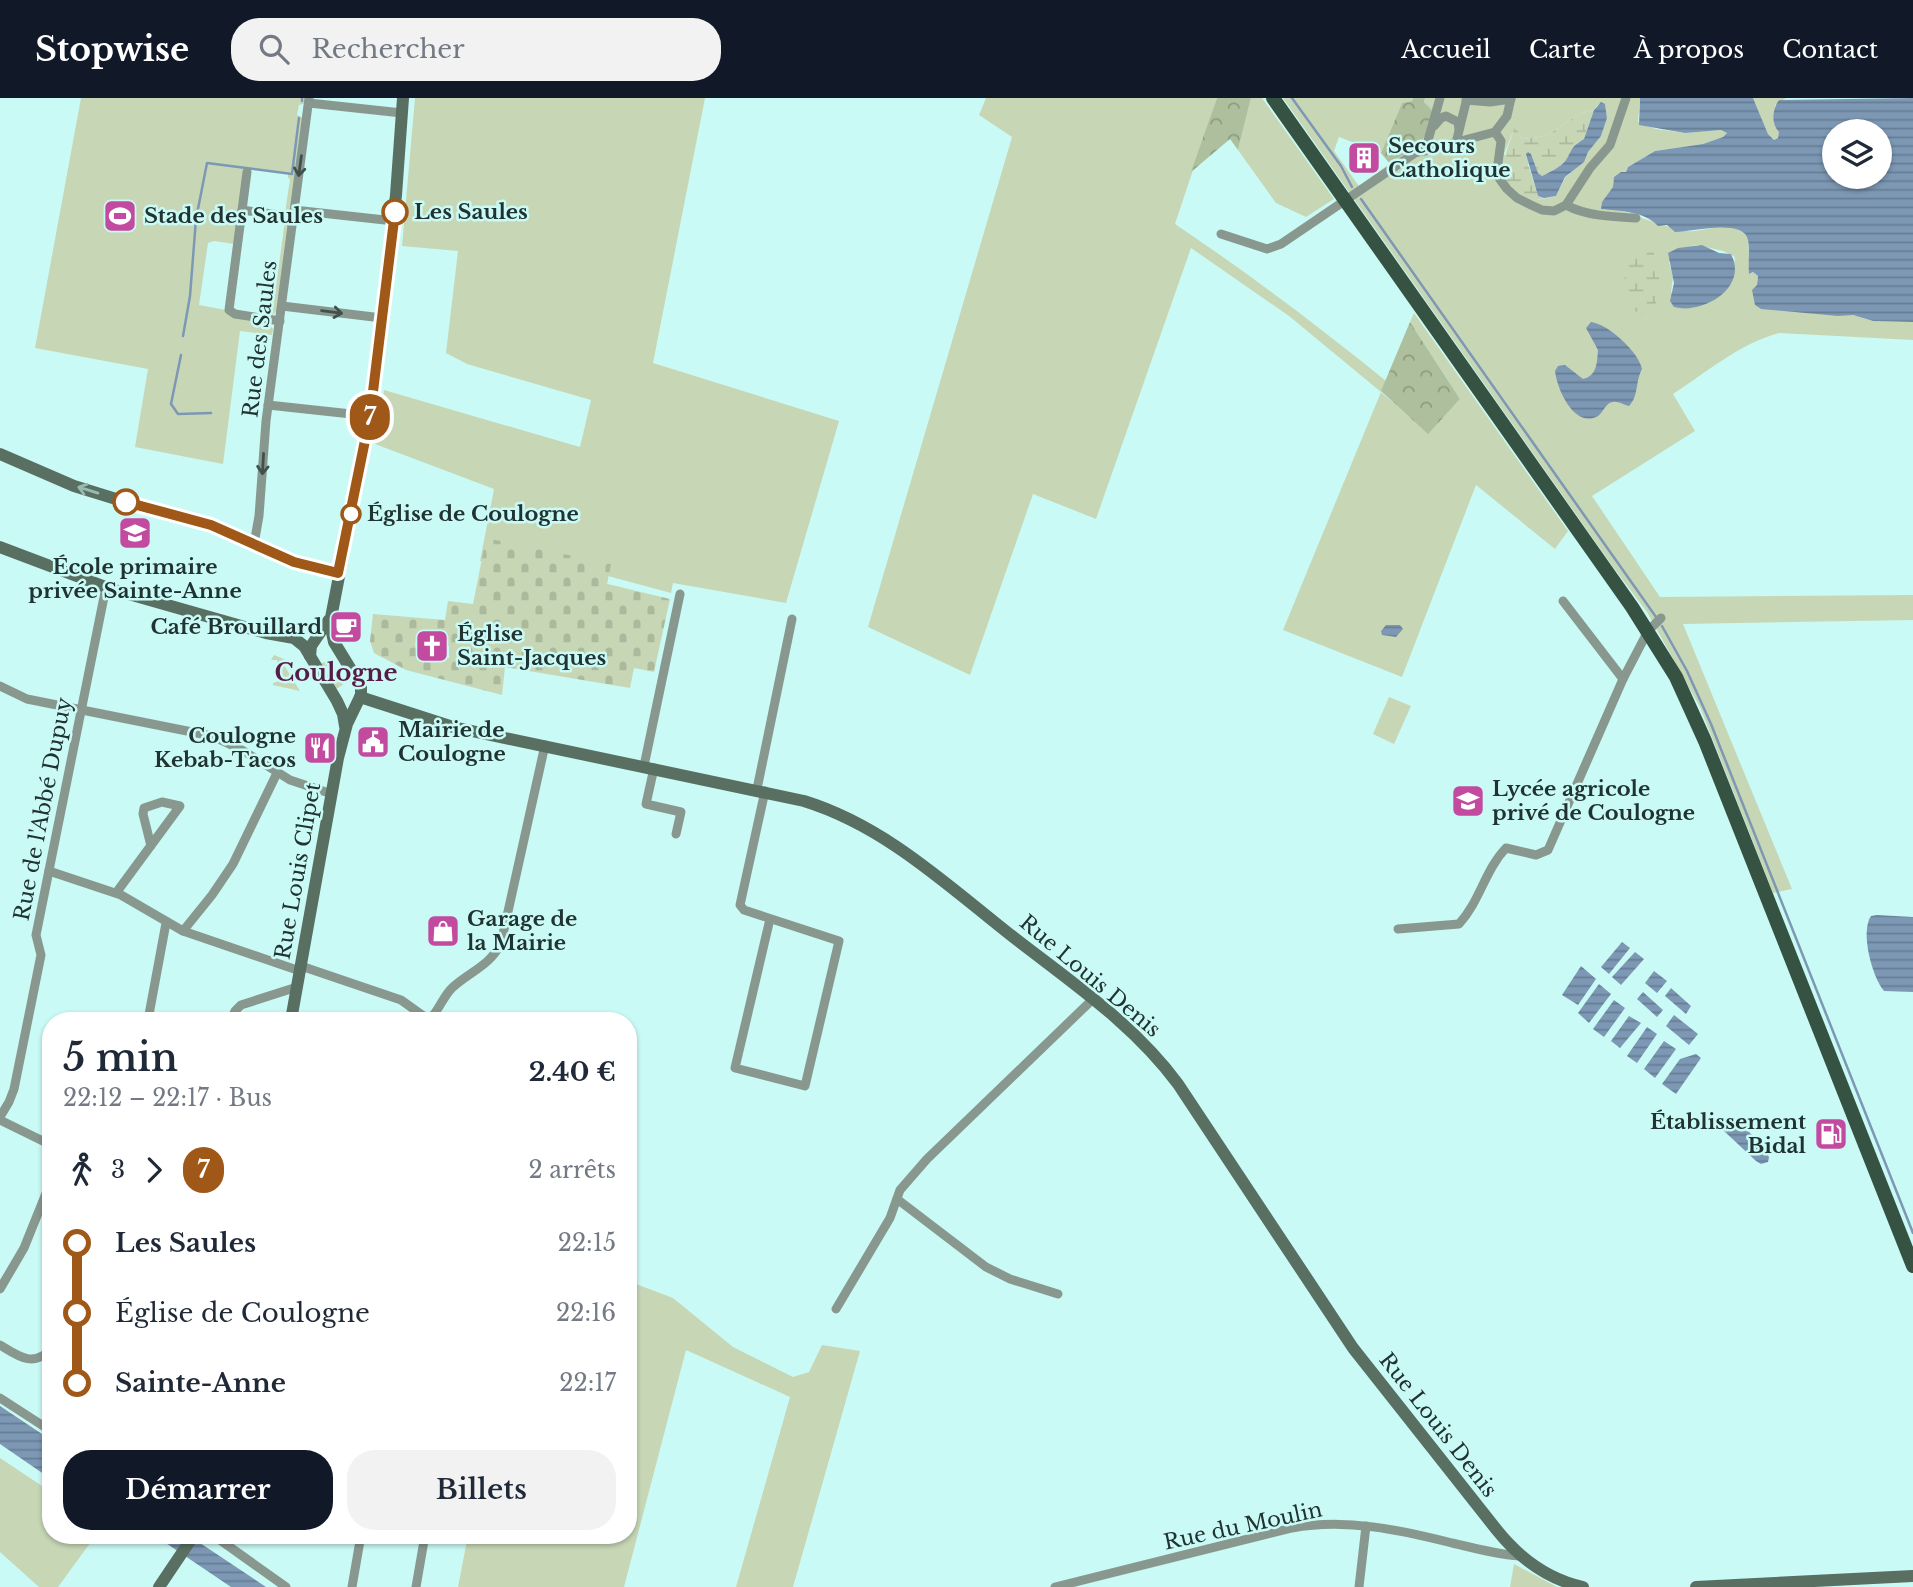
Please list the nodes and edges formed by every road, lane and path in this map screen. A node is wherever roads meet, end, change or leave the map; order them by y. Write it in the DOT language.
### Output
graph roads {
  1 [pos="403,98"];
  2 [pos="1273,98"];
  3 [pos="1440,98"];
  4 [pos="1626,98"];
  5 [pos="1467,99"];
  6 [pos="1511,99"];
  7 [pos="309,101"];
  8 [pos="402,113"];
  9 [pos="1460,129"];
  10 [pos="1432,130"];
  11 [pos="1498,136"];
  12 [pos="1456,143"];
  13 [pos="1425,151"];
  14 [pos="247,172"];
  15 [pos="1345,200"];
  16 [pos="1566,205"];
  17 [pos="242,210"];
  18 [pos="294,214"];
  19 [pos="1636,218"];
  20 [pos="394,220"];
  21 [pos="1221,234"];
  22 [pos="282,306"];
  23 [pos="382,318"];
  24 [pos="280,321"];
  25 [pos="268,405"];
  26 [pos="370,416"];
  27 [pos="0,454"];
  28 [pos="254,544"];
  29 [pos="0,547"];
  30 [pos="338,573"];
  31 [pos="106,587"];
  32 [pos="680,594"];
  33 [pos="1563,601"];
  34 [pos="330,614"];
  35 [pos="1661,618"];
  36 [pos="792,619"];
  37 [pos="1648,631"];
  38 [pos="316,641"];
  39 [pos="334,642"];
  40 [pos="310,656"];
  41 [pos="1623,679"];
  42 [pos="0,686"];
  43 [pos="358,700"];
  44 [pos="337,701"];
  45 [pos="81,710"];
  46 [pos="345,730"];
  47 [pos="545,745"];
  48 [pos="649,767"];
  49 [pos="277,773"];
  50 [pos="761,790"];
  51 [pos="332,794"];
  52 [pos="676,834"];
  53 [pos="151,846"];
  54 [pos="49,871"];
  55 [pos="116,893"];
  56 [pos="770,919"];
  57 [pos="166,923"];
  58 [pos="1398,929"];
  59 [pos="183,931"];
  60 [pos="300,968"];
  61 [pos="297,987"];
  62 [pos="1093,999"];
  63 [pos="149,1012"];
  64 [pos="235,1012"];
  65 [pos="292,1012"];
  66 [pos="419,1012"];
  67 [pos="437,1012"];
  68 [pos="0,1119"];
  69 [pos="42,1140"];
  70 [pos="897,1199"];
  71 [pos="42,1203"];
  72 [pos="1913,1266"];
  73 [pos="0,1289"];
  74 [pos="1058,1294"];
  75 [pos="836,1309"];
  76 [pos="0,1345"];
  77 [pos="42,1356"];
  78 [pos="0,1398"];
  79 [pos="42,1425"];
  80 [pos="1366,1526"];
  81 [pos="188,1544"];
  82 [pos="226,1544"];
  83 [pos="359,1544"];
  84 [pos="423,1544"];
  85 [pos="1521,1556"];
  86 [pos="1913,1576"];
  87 [pos="1899,1582"];
  88 [pos="159,1587"];
  89 [pos="286,1587"];
  90 [pos="352,1587"];
  91 [pos="416,1587"];
  92 [pos="1055,1587"];
  93 [pos="1359,1587"];
  94 [pos="1583,1587"];
  95 [pos="1696,1587"];
  1 -- 8 [label="street"];
  2 -- 15 [label="main road"];
  3 -- 10 [label="street"];
  4 -- 16 [label="street"];
  5 -- 6 [label="street"];
  5 -- 9 [label="street"];
  6 -- 11 [label="street"];
  7 -- 8 [label="street"];
  7 -- 18 [label="street, Rue des Saules, one-way"];
  8 -- 20 [label="street"];
  9 -- 10 [label="street"];
  9 -- 12 [label="street"];
  10 -- 13 [label="street"];
  11 -- 12 [label="street"];
  11 -- 16 [label="street"];
  12 -- 13 [label="street"];
  13 -- 15 [label="street"];
  14 -- 17 [label="street"];
  15 -- 21 [label="street"];
  15 -- 37 [label="main road"];
  16 -- 19 [label="street"];
  17 -- 18 [label="street"];
  17 -- 24 [label="street"];
  18 -- 20 [label="street"];
  18 -- 22 [label="street, Rue des Saules"];
  20 -- 23 [label="street"];
  22 -- 23 [label="street, one-way"];
  22 -- 24 [label="street, Rue des Saules"];
  23 -- 26 [label="street"];
  24 -- 25 [label="street, Rue des Saules"];
  25 -- 26 [label="street"];
  25 -- 28 [label="street, Rue des Saules, one-way"];
  26 -- 30 [label="street"];
  28 -- 27 [label="street, one-way"];
  28 -- 30 [label="street"];
  29 -- 31 [label="street"];
  30 -- 34 [label="street"];
  31 -- 40 [label="street"];
  31 -- 45 [label="street, Rue de l'Abbé Dupuy"];
  32 -- 48 [label="street"];
  33 -- 41 [label="street"];
  34 -- 38 [label="street"];
  34 -- 39 [label="street"];
  35 -- 37 [label="street"];
  36 -- 50 [label="street"];
  37 -- 41 [label="street"];
  37 -- 72 [label="main road"];
  38 -- 39 [label="street"];
  38 -- 40 [label="street"];
  39 -- 43 [label="street"];
  40 -- 44 [label="street, Rue Louis Clipet"];
  41 -- 58 [label="street"];
  42 -- 45 [label="street"];
  43 -- 44 [label="street, Rue Louis Denis"];
  43 -- 46 [label="street, Rue Louis Clipet"];
  43 -- 47 [label="street, Rue Louis Denis"];
  44 -- 46 [label="street, Rue Louis Clipet"];
  45 -- 49 [label="street"];
  45 -- 54 [label="street, Rue de l'Abbé Dupuy"];
  46 -- 51 [label="street, Rue Louis Clipet"];
  47 -- 48 [label="street, Rue Louis Denis"];
  47 -- 67 [label="street"];
  48 -- 50 [label="street, Rue Louis Denis"];
  48 -- 52 [label="street"];
  49 -- 51 [label="street"];
  49 -- 59 [label="street"];
  50 -- 56 [label="street"];
  50 -- 62 [label="street, Rue Louis Denis"];
  51 -- 60 [label="street, Rue Louis Clipet"];
  53 -- 53 [label="street"];
  53 -- 55 [label="street"];
  54 -- 55 [label="street"];
  54 -- 68 [label="street, Rue de l'Abbé Dupuy"];
  55 -- 57 [label="street"];
  56 -- 56 [label="street"];
  57 -- 59 [label="street"];
  57 -- 63 [label="street"];
  59 -- 60 [label="street"];
  60 -- 61 [label="street, Rue Louis Clipet"];
  60 -- 66 [label="street"];
  61 -- 64 [label="street"];
  61 -- 65 [label="street, Rue Louis Clipet"];
  62 -- 70 [label="street"];
  62 -- 85 [label="street, Rue Louis Denis"];
  68 -- 69 [label="street"];
  70 -- 74 [label="street"];
  70 -- 75 [label="street"];
  71 -- 73 [label="street"];
  76 -- 77 [label="street"];
  78 -- 79 [label="street"];
  80 -- 85 [label="street, Rue du Moulin"];
  80 -- 92 [label="street, Rue du Moulin"];
  80 -- 93 [label="street"];
  81 -- 88 [label="street"];
  82 -- 89 [label="street"];
  83 -- 90 [label="street"];
  84 -- 91 [label="street"];
  85 -- 94 [label="street, Rue Louis Denis"];
  86 -- 87 [label="street"];
  87 -- 95 [label="street"];
}
